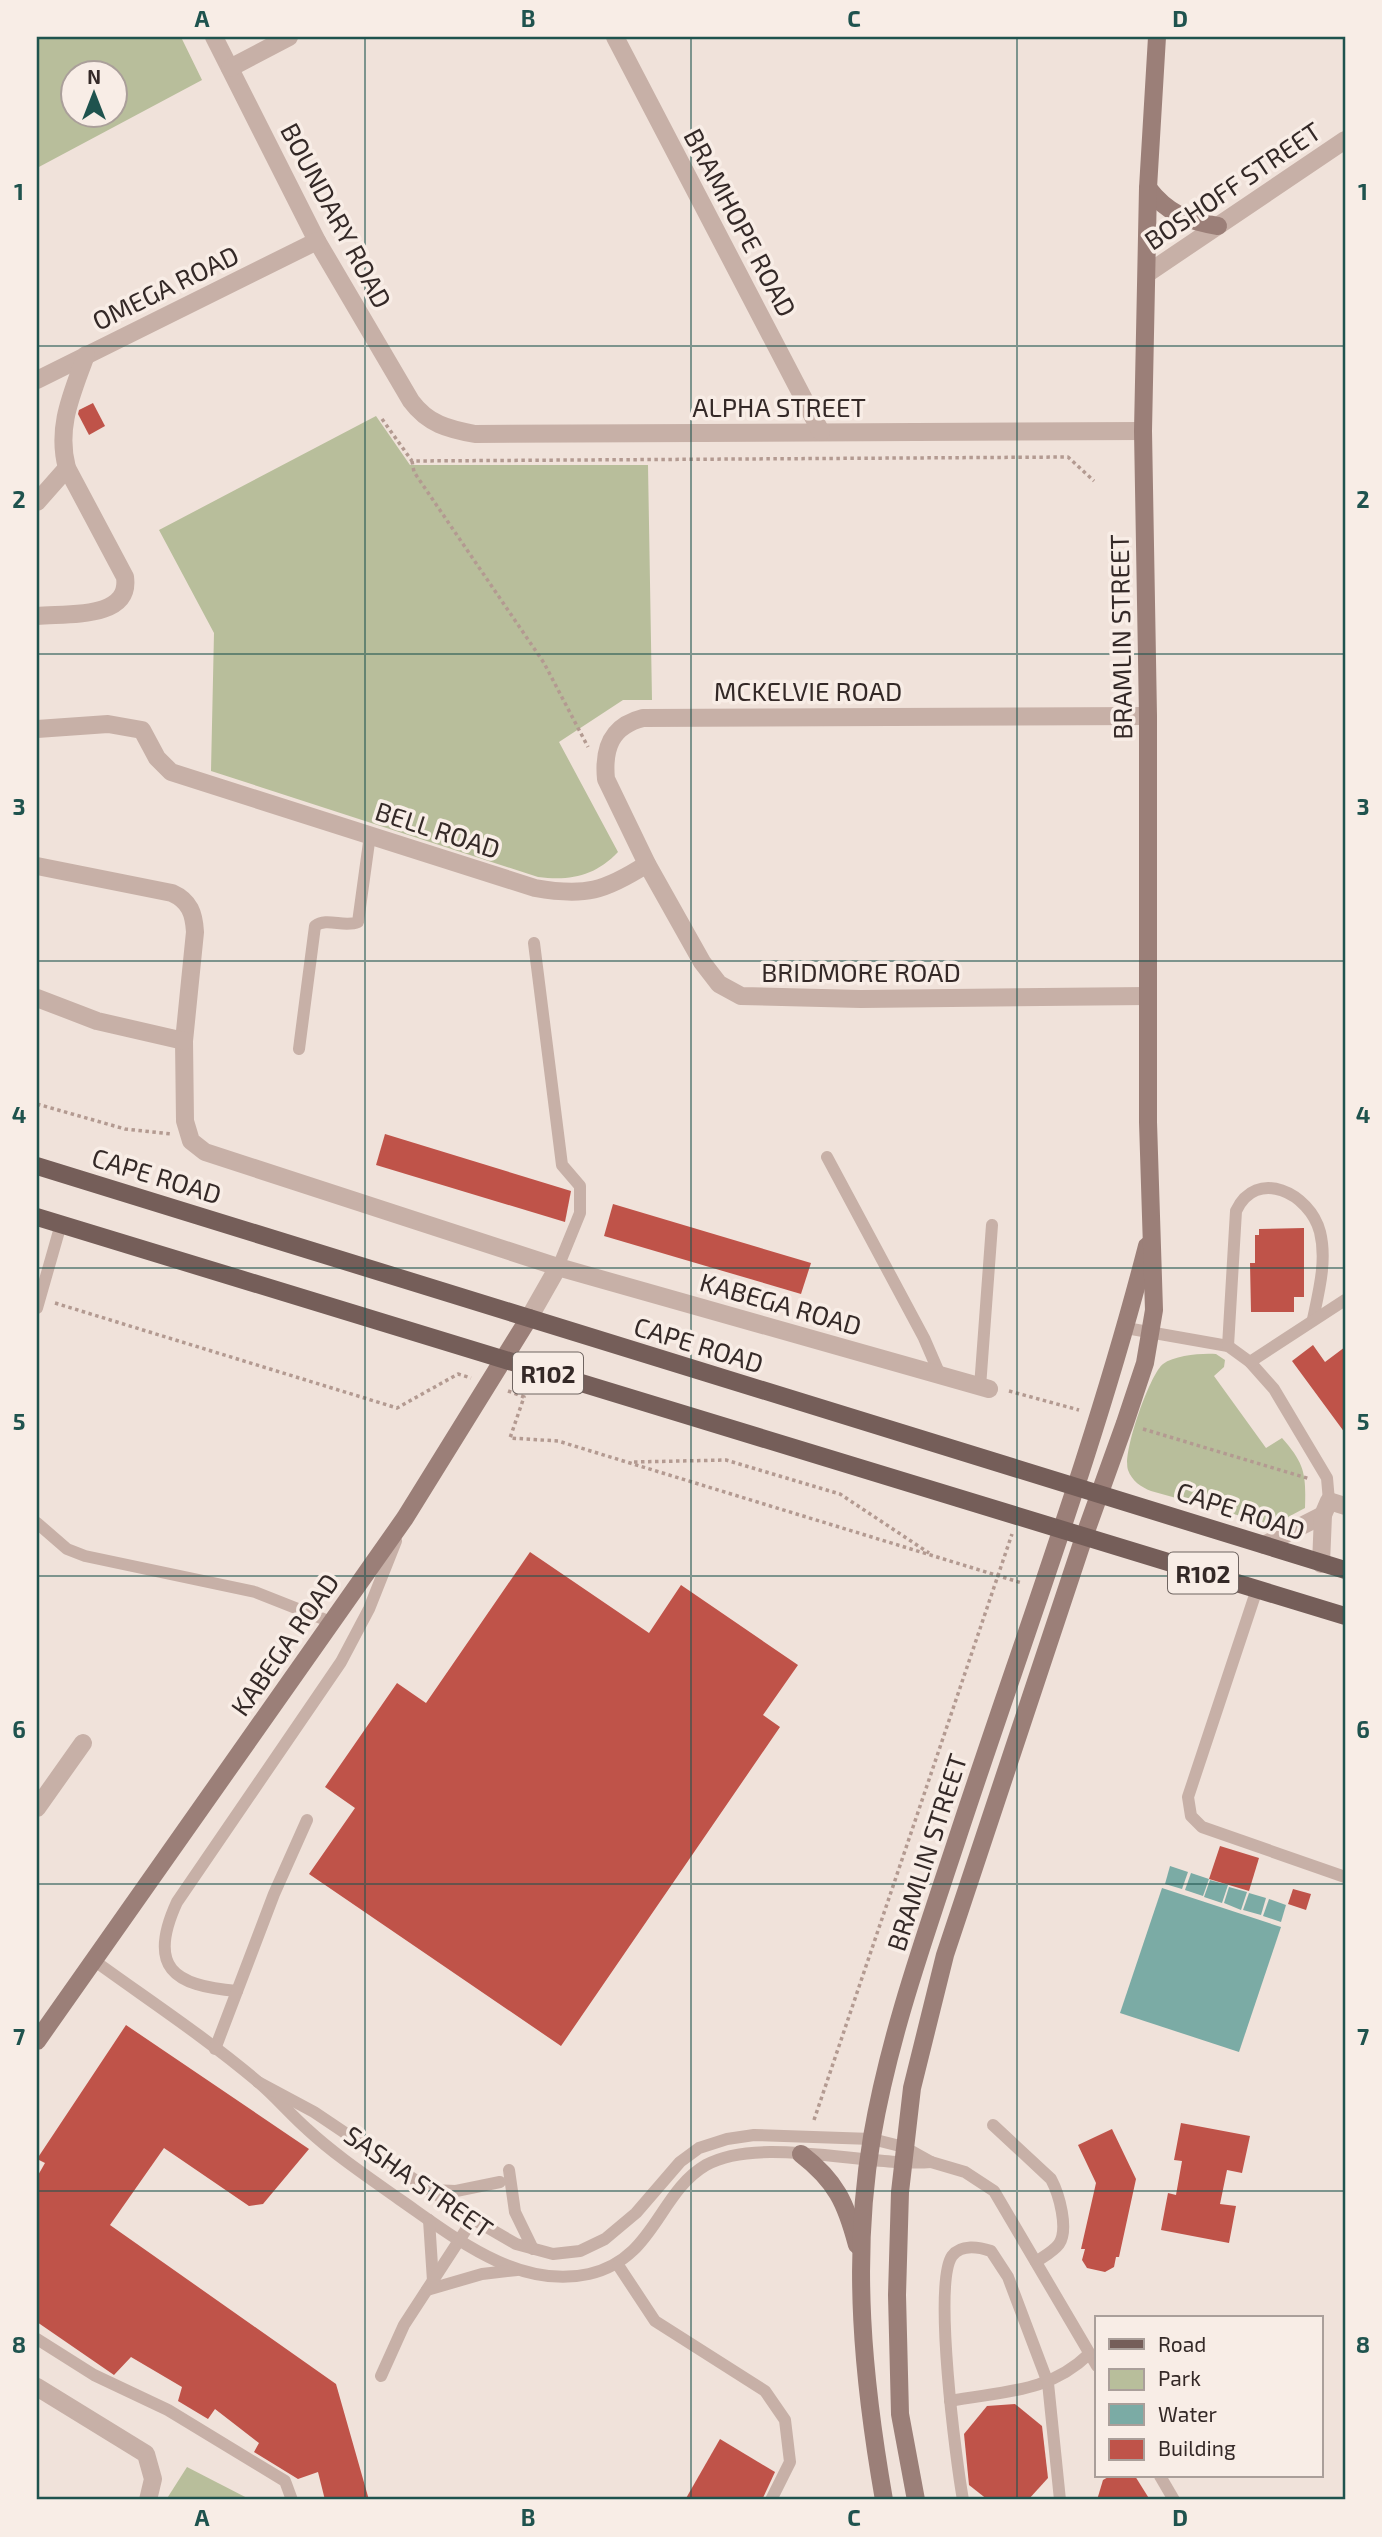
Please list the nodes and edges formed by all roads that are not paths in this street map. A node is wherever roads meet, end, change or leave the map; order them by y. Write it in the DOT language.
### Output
graph roads {
  1 [pos="214,37"];
  2 [pos="289,37"];
  3 [pos="615,37"];
  4 [pos="1157,37"];
  5 [pos="230,68"];
  6 [pos="1345,140"];
  7 [pos="1148,188"];
  8 [pos="1218,226"];
  9 [pos="317,241"];
  10 [pos="1147,273"];
  11 [pos="86,355"];
  12 [pos="37,380"];
  13 [pos="421,414"];
  14 [pos="1143,430"];
  15 [pos="821,432"];
  16 [pos="67,468"];
  17 [pos="37,502"];
  18 [pos="37,616"];
  19 [pos="1148,716"];
  20 [pos="37,729"];
  21 [pos="370,835"];
  22 [pos="647,863"];
  23 [pos="37,866"];
  24 [pos="534,943"];
  25 [pos="1147,996"];
  26 [pos="37,998"];
  27 [pos="184,1041"];
  28 [pos="299,1049"];
  29 [pos="827,1157"];
  30 [pos="37,1166"];
  31 [pos="37,1217"];
  32 [pos="61,1224"];
  33 [pos="992,1225"];
  34 [pos="1150,1238"];
  35 [pos="558,1267"];
  36 [pos="1345,1300"];
  37 [pos="38,1303"];
  38 [pos="529,1318"];
  39 [pos="1313,1319"];
  40 [pos="1126,1328"];
  41 [pos="1151,1331"];
  42 [pos="1228,1346"];
  43 [pos="506,1360"];
  44 [pos="1250,1362"];
  45 [pos="940,1375"];
  46 [pos="985,1388"];
  47 [pos="1075,1486"];
  48 [pos="1101,1494"];
  49 [pos="1332,1507"];
  50 [pos="405,1518"];
  51 [pos="37,1523"];
  52 [pos="1060,1528"];
  53 [pos="1084,1537"];
  54 [pos="1264,1545"];
  55 [pos="1321,1564"];
  56 [pos="1345,1570"];
  57 [pos="1257,1589"];
  58 [pos="1345,1616"];
  59 [pos="331,1622"];
  60 [pos="83,1743"];
  61 [pos="37,1808"];
  62 [pos="307,1820"];
  63 [pos="1345,1877"];
  64 [pos="92,1959"];
  65 [pos="237,1991"];
  66 [pos="37,2041"];
  67 [pos="215,2049"];
  68 [pos="258,2082"];
  69 [pos="993,2125"];
  70 [pos="872,2139"];
  71 [pos="801,2154"];
  72 [pos="903,2156"];
  73 [pos="869,2161"];
  74 [pos="509,2170"];
  75 [pos="500,2182"];
  76 [pos="430,2190"];
  77 [pos="429,2220"];
  78 [pos="473,2220"];
  79 [pos="460,2242"];
  80 [pos="533,2249"];
  81 [pos="861,2262"];
  82 [pos="1037,2262"];
  83 [pos="618,2265"];
  84 [pos="521,2269"];
  85 [pos="430,2286"];
  86 [pos="37,2339"];
  87 [pos="1089,2354"];
  88 [pos="1095,2364"];
  89 [pos="381,2376"];
  90 [pos="1048,2383"];
  91 [pos="37,2388"];
  92 [pos="950,2401"];
  93 [pos="1161,2478"];
  94 [pos="148,2500"];
  95 [pos="292,2500"];
  96 [pos="771,2500"];
  97 [pos="884,2500"];
  98 [pos="916,2500"];
  99 [pos="963,2500"];
  100 [pos="1060,2500"];
  101 [pos="1174,2500"];
  1 -- 5 [label="street, BOUNDARY ROAD"];
  2 -- 5 [label="street"];
  3 -- 15 [label="street, BRAMHOPE ROAD"];
  4 -- 7 [label="street, BRAMLIN STREET"];
  5 -- 9 [label="street, BOUNDARY ROAD"];
  6 -- 8 [label="street, BOSHOFF STREET"];
  7 -- 8 [label="street"];
  7 -- 10 [label="street, BRAMLIN STREET"];
  8 -- 10 [label="street, BOSHOFF STREET"];
  9 -- 11 [label="street, OMEGA ROAD"];
  9 -- 13 [label="street, BOUNDARY ROAD"];
  10 -- 14 [label="street, BRAMLIN STREET"];
  11 -- 12 [label="street, OMEGA ROAD"];
  11 -- 16 [label="street"];
  13 -- 15 [label="street, ALPHA STREET"];
  14 -- 15 [label="street, ALPHA STREET"];
  14 -- 19 [label="street, BRAMLIN STREET"];
  16 -- 17 [label="street"];
  16 -- 18 [label="street"];
  19 -- 22 [label="street, MCKELVIE ROAD"];
  19 -- 25 [label="street, BRAMLIN STREET"];
  20 -- 21 [label="street, BELL ROAD"];
  21 -- 22 [label="street, BELL ROAD"];
  21 -- 28 [label="lane"];
  22 -- 25 [label="street, BRIDMORE ROAD"];
  23 -- 27 [label="street"];
  24 -- 35 [label="lane"];
  25 -- 34 [label="street, BRAMLIN STREET"];
  26 -- 27 [label="street"];
  27 -- 35 [label="street, KABEGA ROAD"];
  29 -- 45 [label="lane"];
  30 -- 38 [label="main road, CAPE ROAD / R102"];
  31 -- 32 [label="main road, R102"];
  32 -- 37 [label="lane"];
  32 -- 43 [label="main road, R102"];
  33 -- 46 [label="lane"];
  34 -- 40 [label="street, BRAMLIN STREET"];
  34 -- 41 [label="street, BRAMLIN STREET"];
  35 -- 38 [label="street, KABEGA ROAD"];
  35 -- 45 [label="street, KABEGA ROAD"];
  36 -- 39 [label="lane"];
  38 -- 43 [label="street, KABEGA ROAD"];
  38 -- 47 [label="main road, CAPE ROAD / R102"];
  39 -- 42 [label="lane"];
  39 -- 44 [label="lane"];
  40 -- 41 [label="lane"];
  40 -- 47 [label="street, BRAMLIN STREET"];
  41 -- 42 [label="lane"];
  41 -- 48 [label="street, BRAMLIN STREET"];
  42 -- 44 [label="lane"];
  43 -- 50 [label="street, KABEGA ROAD"];
  43 -- 52 [label="main road, R102"];
  44 -- 49 [label="lane"];
  45 -- 46 [label="street, KABEGA ROAD"];
  47 -- 48 [label="main road, CAPE ROAD / R102"];
  47 -- 52 [label="street, BRAMLIN STREET"];
  48 -- 53 [label="street, BRAMLIN STREET"];
  48 -- 54 [label="main road, CAPE ROAD / R102"];
  49 -- 54 [label="street"];
  49 -- 55 [label="street"];
  50 -- 59 [label="street, KABEGA ROAD"];
  50 -- 65 [label="lane"];
  51 -- 59 [label="lane"];
  52 -- 53 [label="main road, R102"];
  52 -- 70 [label="street, BRAMLIN STREET"];
  53 -- 57 [label="main road, R102"];
  53 -- 72 [label="street, BRAMLIN STREET"];
  54 -- 55 [label="main road, CAPE ROAD / R102"];
  55 -- 56 [label="main road, CAPE ROAD / R102"];
  57 -- 58 [label="main road, R102"];
  57 -- 63 [label="lane"];
  59 -- 64 [label="street, KABEGA ROAD"];
  60 -- 61 [label="street"];
  62 -- 65 [label="lane"];
  64 -- 66 [label="street, KABEGA ROAD"];
  64 -- 67 [label="lane, SASHA STREET"];
  65 -- 67 [label="lane"];
  67 -- 68 [label="lane, SASHA STREET"];
  68 -- 76 [label="lane, SASHA STREET"];
  68 -- 77 [label="lane, SASHA STREET"];
  69 -- 82 [label="lane"];
  70 -- 72 [label="lane, SASHA STREET"];
  70 -- 73 [label="street, BRAMLIN STREET"];
  70 -- 80 [label="lane, SASHA STREET"];
  71 -- 73 [label="lane"];
  71 -- 81 [label="street"];
  71 -- 83 [label="lane"];
  72 -- 73 [label="lane"];
  72 -- 82 [label="lane"];
  72 -- 98 [label="street, BRAMLIN STREET"];
  73 -- 81 [label="street, BRAMLIN STREET"];
  74 -- 80 [label="lane"];
  75 -- 76 [label="lane"];
  76 -- 78 [label="lane, SASHA STREET"];
  77 -- 79 [label="lane, SASHA STREET"];
  77 -- 85 [label="lane"];
  78 -- 79 [label="lane"];
  78 -- 80 [label="lane, SASHA STREET"];
  79 -- 84 [label="lane, SASHA STREET"];
  79 -- 85 [label="lane"];
  81 -- 97 [label="street, BRAMLIN STREET"];
  82 -- 87 [label="lane"];
  83 -- 84 [label="lane, SASHA STREET"];
  83 -- 96 [label="lane"];
  84 -- 85 [label="lane"];
  85 -- 89 [label="lane"];
  86 -- 95 [label="lane"];
  87 -- 88 [label="lane"];
  87 -- 90 [label="lane"];
  90 -- 92 [label="lane"];
  90 -- 92 [label="lane"];
  90 -- 100 [label="lane"];
  91 -- 94 [label="street"];
  92 -- 99 [label="lane"];
  93 -- 101 [label="lane"];
}
